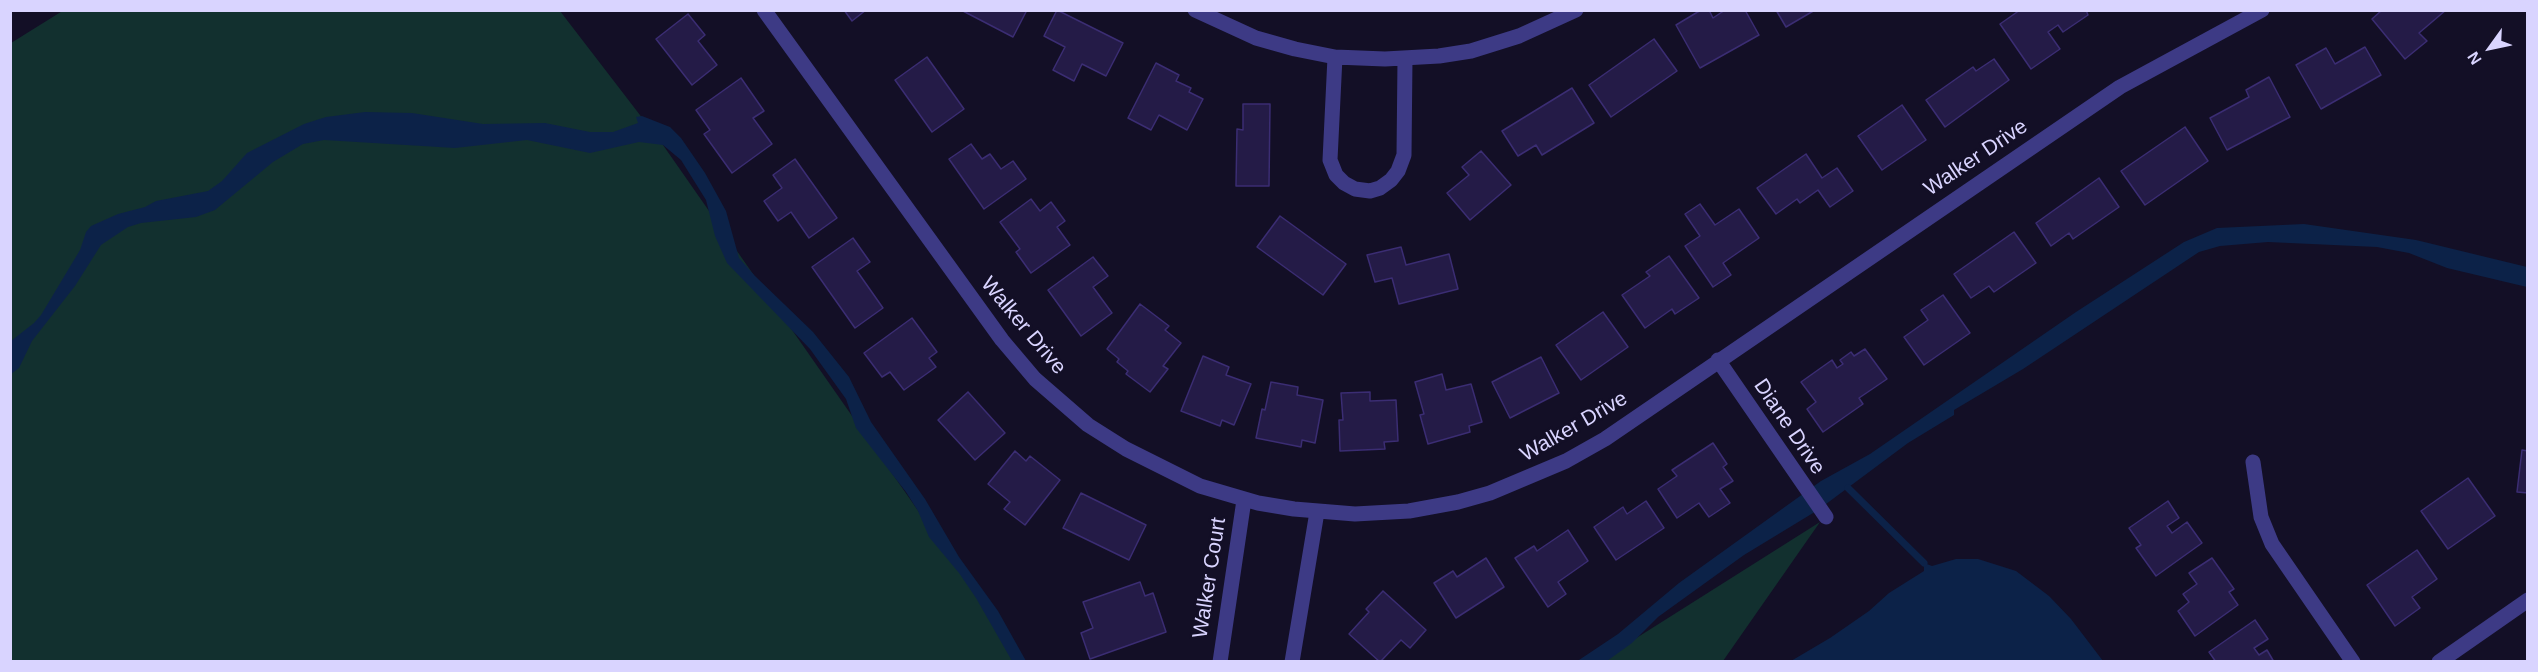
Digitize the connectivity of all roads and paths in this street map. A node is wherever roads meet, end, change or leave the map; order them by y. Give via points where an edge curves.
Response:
1 (764, 10) edge
2 (1195, 10) edge
3 (1576, 10) edge
4 (2262, 10) edge
5 (1335, 57) junction
6 (1405, 58) junction
7 (1718, 360) junction
8 (2253, 462) dead end
9 (1244, 500) junction
10 (1317, 512) junction
11 (1826, 517) dead end
12 (2528, 600) edge
13 (1220, 662) edge
14 (1292, 662) edge
15 (2353, 662) edge
16 (2439, 662) edge

1 - 9 street, Walker Drive via 968,295 1035,379 1088,425 1126,449 1200,486
2 - 5 street via 1256,39
3 - 6 street via 1519,36 1471,51
4 - 7 street, Walker Drive via 2103,98
5 - 6 street
5 - 6 street via 1330,160 1344,183 1370,191 1390,180 1404,155
7 - 10 street, Walker Drive via 1587,449 1490,493 1408,512
7 - 11 street, Diane Drive
8 - 15 street via 2261,516 2272,544
9 - 10 street, Walker Drive
9 - 13 street, Walker Court
10 - 14 street
12 - 16 street

